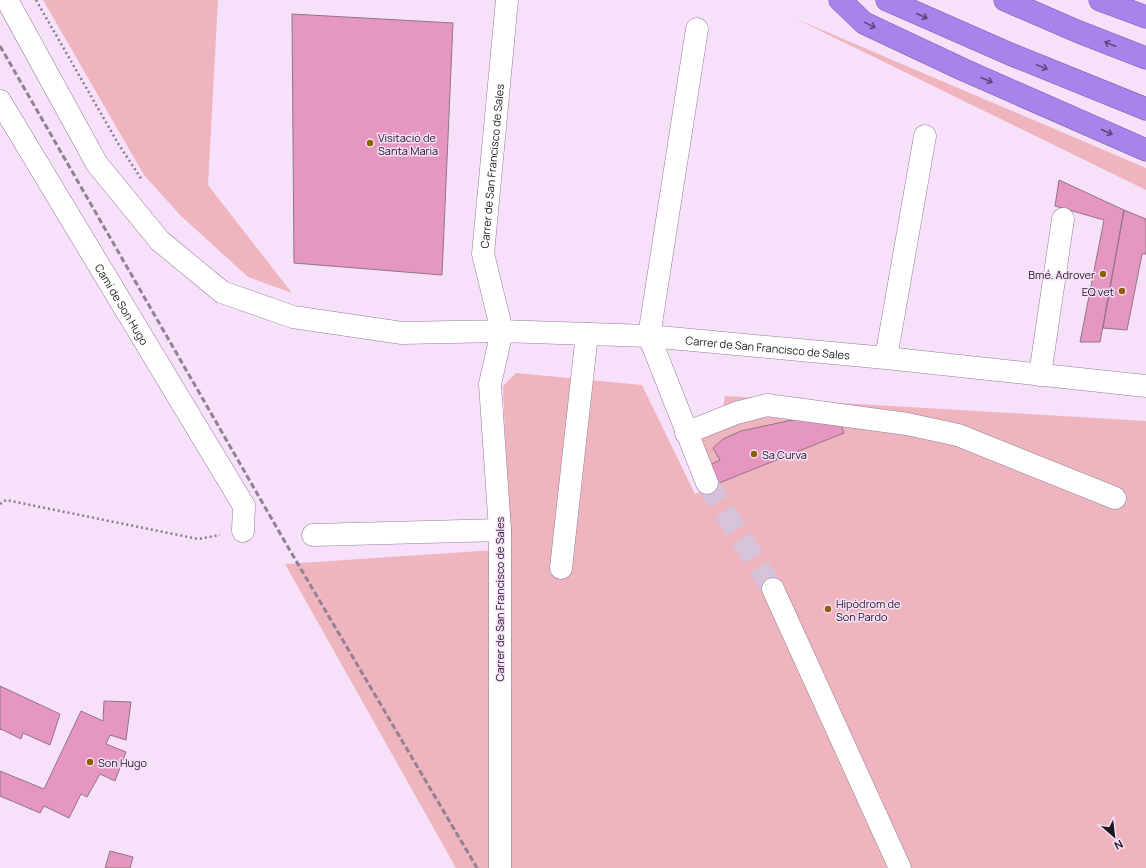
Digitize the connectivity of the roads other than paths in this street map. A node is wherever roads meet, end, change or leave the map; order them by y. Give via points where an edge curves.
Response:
1 (8, 0) edge
2 (507, 0) edge
3 (840, 0) edge
4 (887, 0) edge
5 (1005, 0) edge
6 (1100, 0) edge
7 (1146, 17) edge
8 (697, 29) dead end
9 (1146, 58) edge
10 (0, 101) edge
11 (1146, 109) edge
12 (925, 136) dead end
13 (1146, 150) edge
14 (1063, 219) dead end
15 (502, 331) junction
16 (587, 334) junction
17 (649, 336) junction
18 (886, 358) junction
19 (1040, 374) junction
20 (1146, 386) edge
21 (686, 433) junction
22 (707, 483) tunnel mouth
23 (1115, 498) dead end
24 (500, 530) junction
25 (242, 531) road end
26 (313, 535) dead end
27 (561, 568) dead end
28 (774, 589) tunnel mouth
29 (500, 868) edge
30 (900, 868) edge

1 - 15 street via 97,164 160,242 222,292 293,317 402,333
2 - 15 street, Carrer de San Francisco de Sales via 483,254
3 -> 13 highway via 864,23
4 -> 11 highway via 1010,54
9 -> 5 highway
6 - 7 highway
8 - 17 street
10 - 25 street, Camí de Son Hugo via 244,506
12 - 18 street
14 - 19 street
15 - 16 street, Carrer de San Francisco de Sales
15 - 24 street, Carrer de San Francisco de Sales via 490,384
16 - 17 street, Carrer de San Francisco de Sales
16 - 27 street
17 - 18 street, Carrer de San Francisco de Sales
17 - 21 street
18 - 19 street, Carrer de San Francisco de Sales
19 - 20 street, Carrer de San Francisco de Sales
21 - 22 street
21 - 23 street via 736,413 767,405 907,424 958,435
24 - 26 street
24 - 29 street, Carrer de San Francisco de Sales
28 - 30 street

